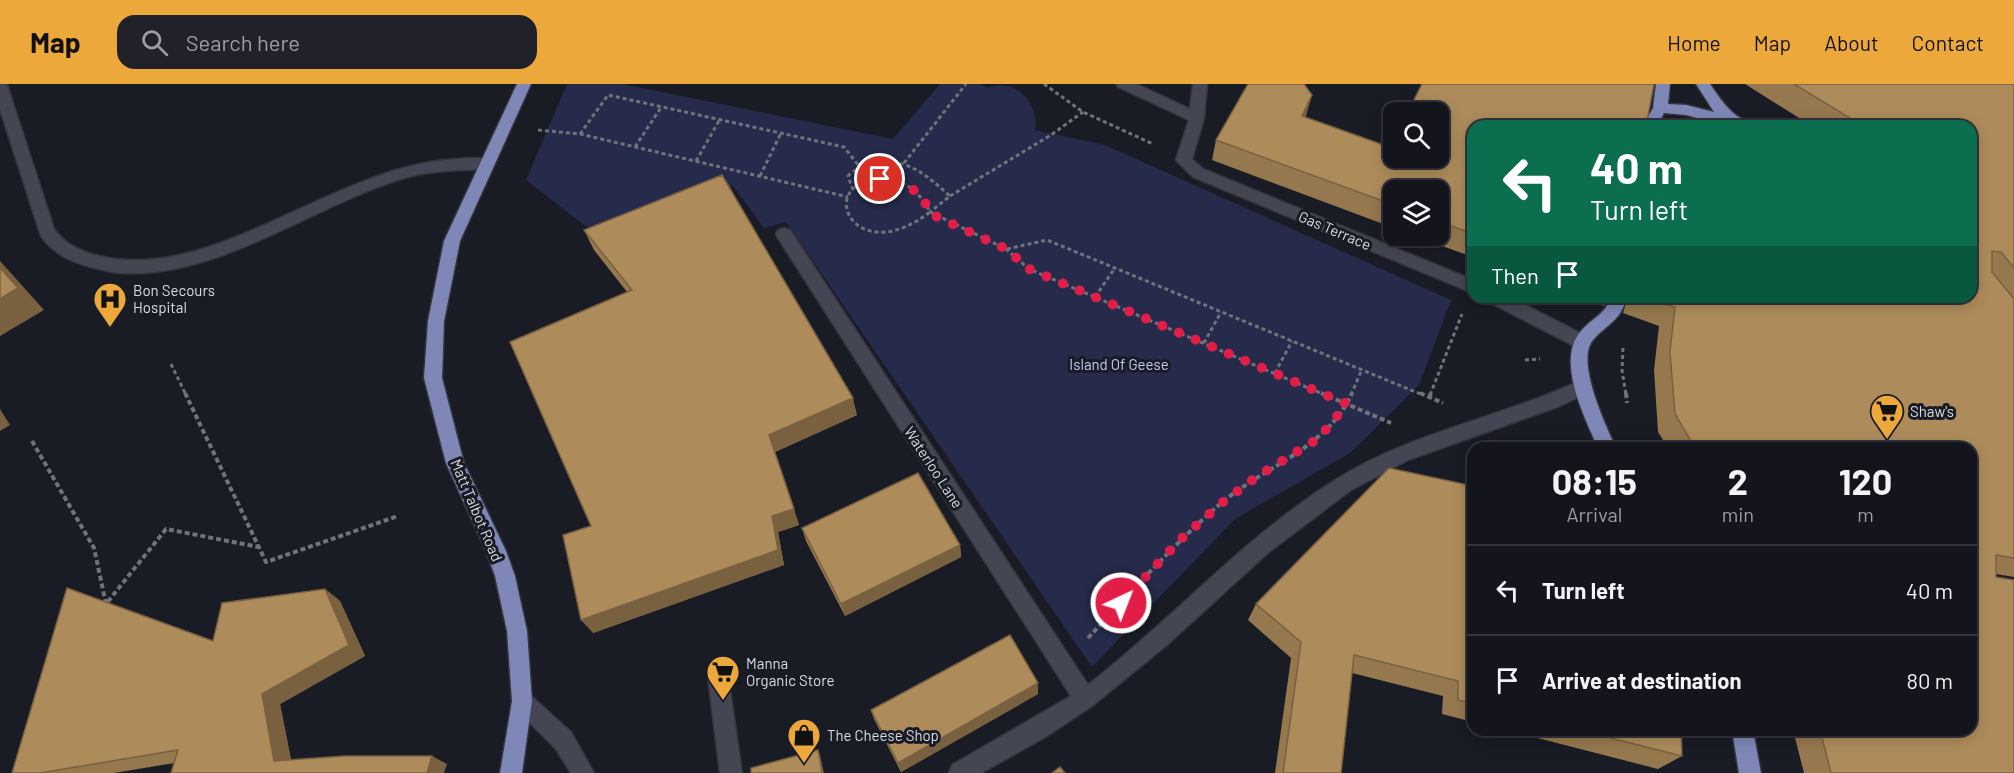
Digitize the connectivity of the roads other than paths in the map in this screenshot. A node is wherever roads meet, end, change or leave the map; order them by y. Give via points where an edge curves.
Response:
1 (524, 84) edge
2 (1123, 84) edge
3 (1200, 84) edge
4 (1663, 84) edge
5 (1703, 84) edge
6 (0, 85) edge
7 (1660, 108) junction
8 (1197, 118) junction
9 (1652, 120) edge
10 (1723, 120) edge
11 (1735, 120) edge
12 (487, 164) junction
13 (783, 234) dead end
14 (1467, 285) edge
15 (1506, 303) edge
16 (1623, 308) edge
17 (1582, 342) junction
18 (1583, 387) junction
19 (1605, 442) edge
20 (718, 677) dead end
21 (1084, 699) junction
22 (522, 701) junction
23 (1743, 736) edge
24 (511, 773) edge
25 (583, 773) edge
26 (731, 773) edge
27 (960, 773) edge
28 (1750, 773) edge

1 - 12 main road, Matt Talbot Road
2 - 8 street
3 - 8 street
4 - 7 main road
5 - 11 main road via 1718,108
6 - 12 street via 48,233 70,253 102,266 130,268 175,262 401,173
7 - 9 main road
7 - 10 main road
8 - 14 street, Gas Terrace via 1184,160 1198,173
12 - 22 main road, Matt Talbot Road via 452,241 436,321 432,378 455,463 505,576 518,631
13 - 21 street, Waterloo Lane
15 - 17 street
16 - 17 main road
17 - 18 main road
18 - 19 main road
18 - 21 street via 1520,415 1451,435 1343,485 1266,540 1137,657
20 - 26 street
21 - 27 street
22 - 24 main road, Matt Talbot Road
22 - 25 street via 563,740
23 - 28 main road

